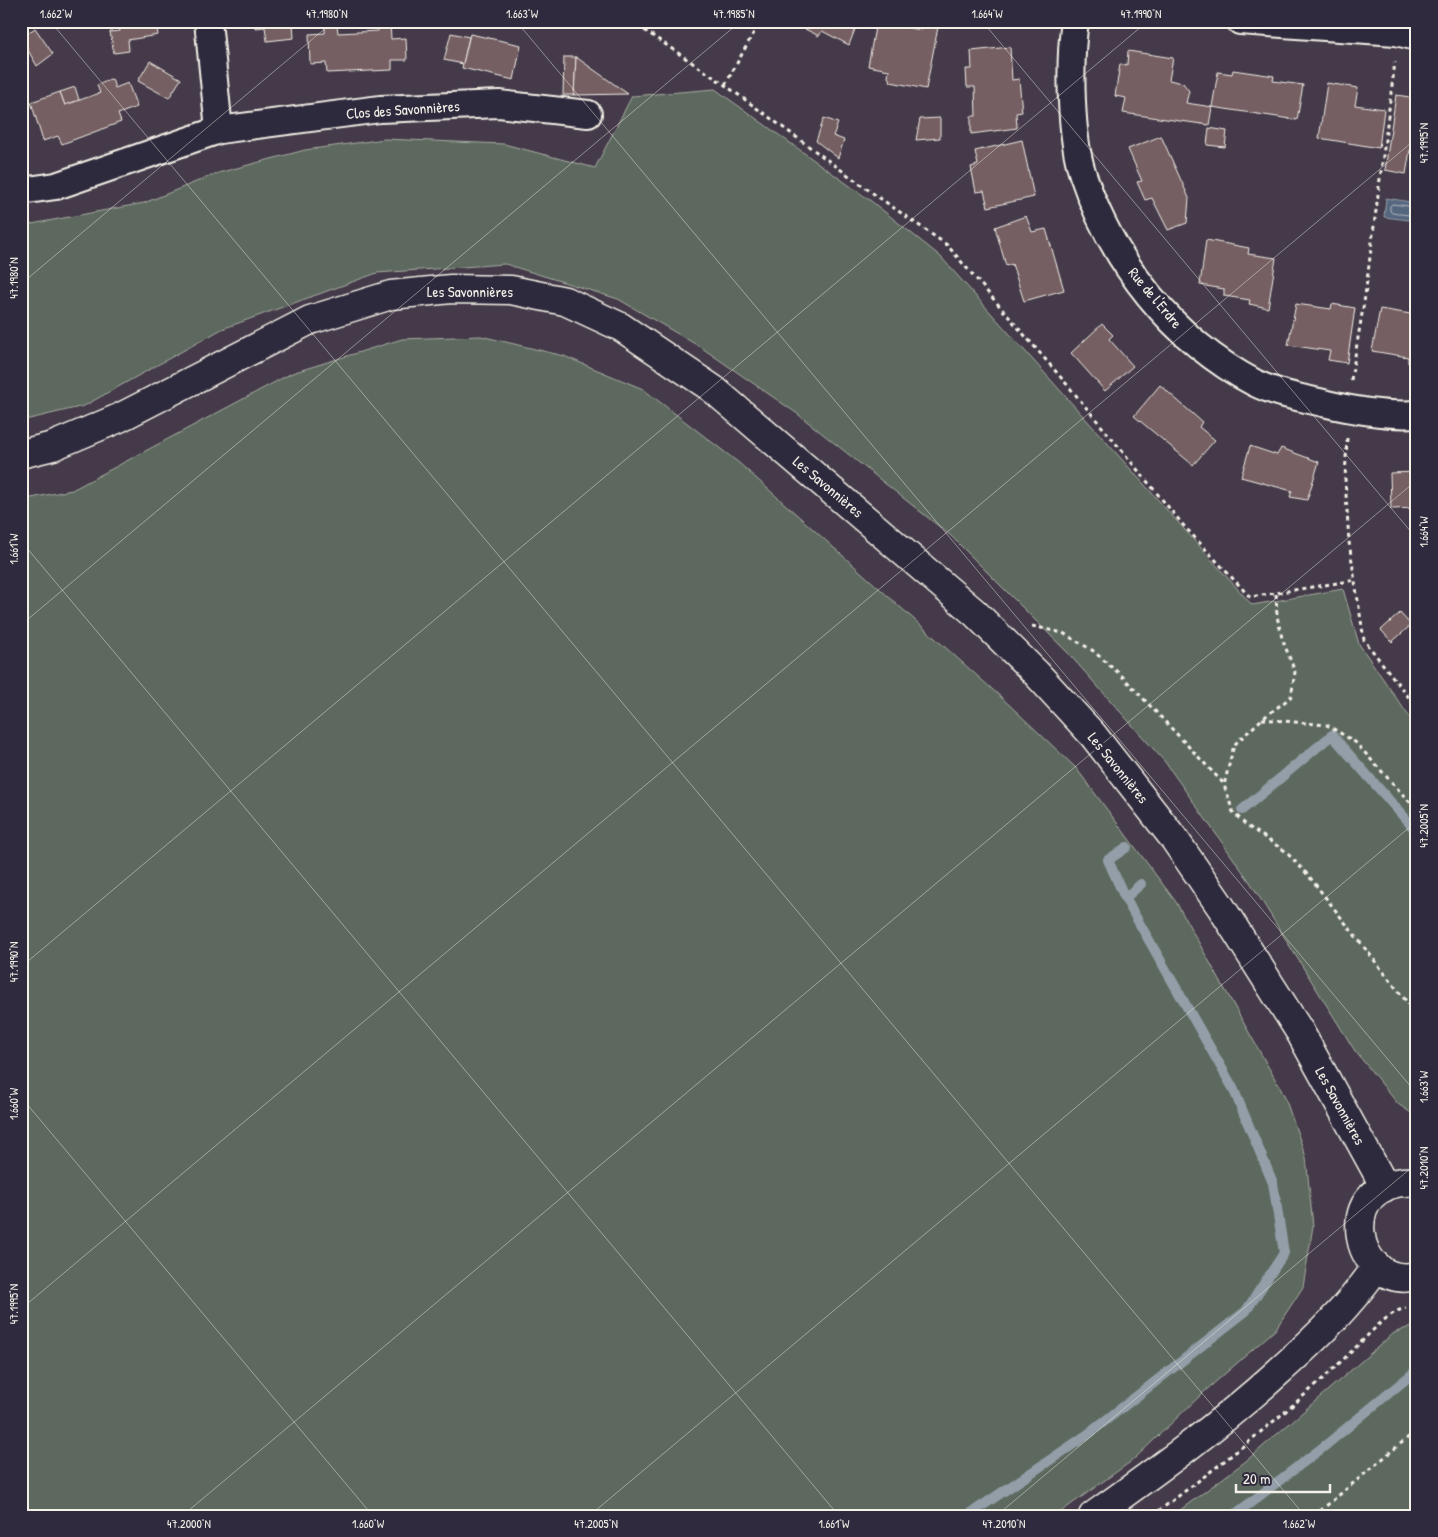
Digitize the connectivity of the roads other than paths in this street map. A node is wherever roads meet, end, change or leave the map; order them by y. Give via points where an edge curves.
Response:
1 (208, 21) edge
2 (1075, 21) edge
3 (1240, 21) edge
4 (1402, 36) edge
5 (588, 114) dead end
6 (219, 130) junction
7 (21, 191) edge
8 (1417, 414) edge
9 (21, 454) edge
10 (1417, 1182) edge
11 (1383, 1188) junction
12 (1376, 1266) junction
13 (1417, 1276) edge
14 (1093, 1516) edge

1 - 6 street
2 - 8 street, Rue de l'Erdre via 1072,38 1074,128 1082,174 1102,223 1130,271 1161,309 1198,346 1256,383 1280,393 1346,409
3 - 4 street
5 - 6 street, Clos des Savonnières via 500,104 400,108
6 - 7 street, Clos des Savonnières via 56,186
9 - 11 street, Les Savonnières via 53,446 119,418 310,320 391,294 451,289 511,290 565,301 621,327 713,389 975,613 1092,735 1175,840 1222,907 1300,1032
10 - 11 street via 1404,1181
11 - 12 street via 1366,1204 1360,1218 1362,1247
12 - 13 street via 1396,1276
12 - 14 street via 1362,1287 1313,1342 1252,1396

